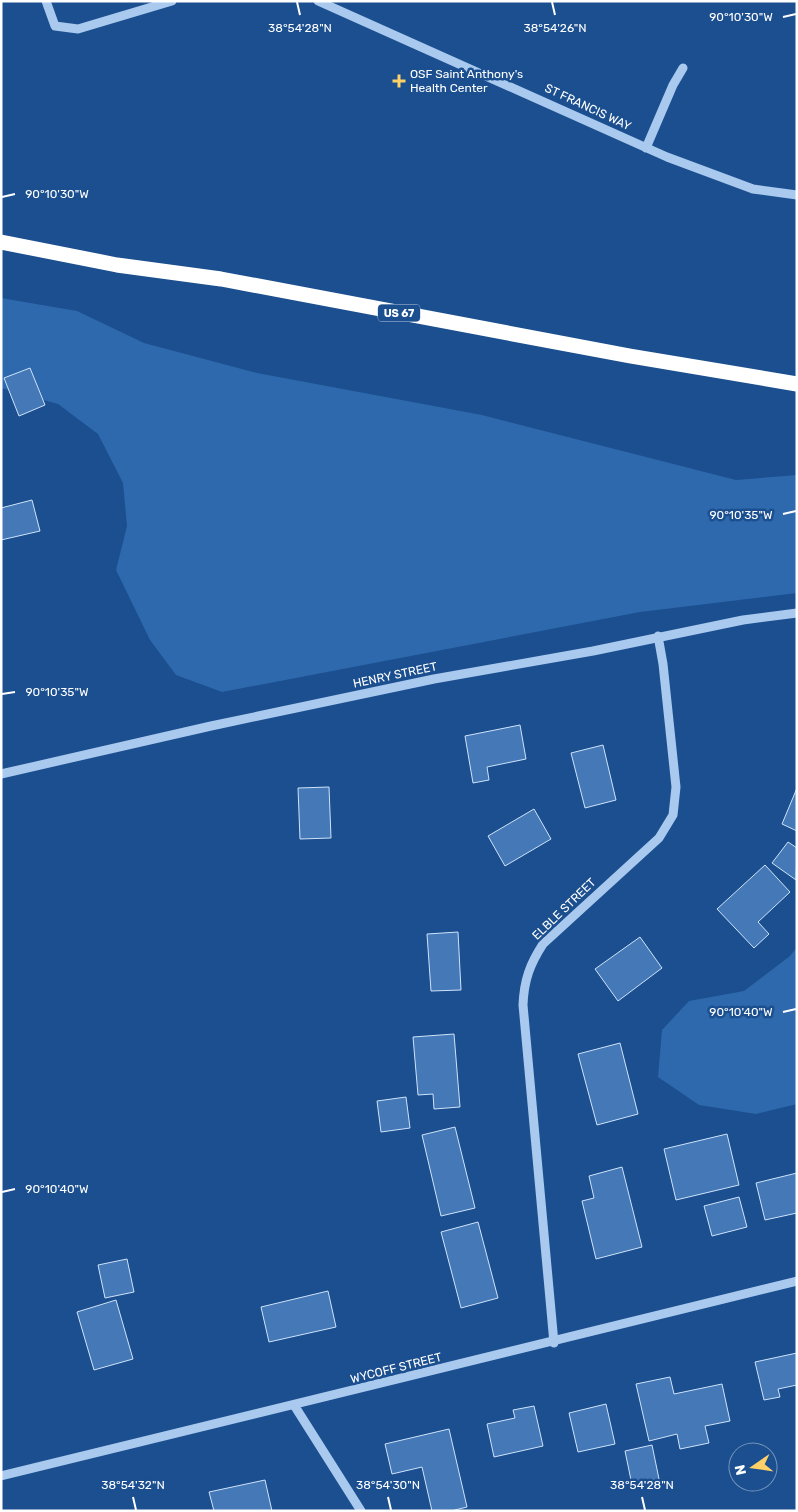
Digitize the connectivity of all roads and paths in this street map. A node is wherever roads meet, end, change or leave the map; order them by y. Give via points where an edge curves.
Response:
1 (46, 1) edge
2 (172, 1) edge
3 (318, 1) edge
4 (683, 68) dead end
5 (646, 148) junction
6 (797, 195) edge
7 (1, 242) edge
8 (797, 384) edge
9 (797, 613) edge
10 (658, 636) junction
11 (1, 774) edge
12 (797, 1282) edge
13 (554, 1343) junction
14 (294, 1405) junction
15 (1, 1476) edge
16 (361, 1511) edge

1 - 2 street via 55,26 78,29
3 - 5 street, ST FRANCIS WAY
4 - 5 street
5 - 6 street, ST FRANCIS WAY via 754,189
7 - 8 highway, US 67
9 - 10 street, HENRY STREET
10 - 11 street, HENRY STREET via 434,679
10 - 13 street, ELBLE STREET via 676,786 673,815 659,838 543,944 524,983 523,1005
12 - 13 street, WYCOFF STREET
13 - 14 street, WYCOFF STREET
14 - 15 street, WYCOFF STREET
14 - 16 street

